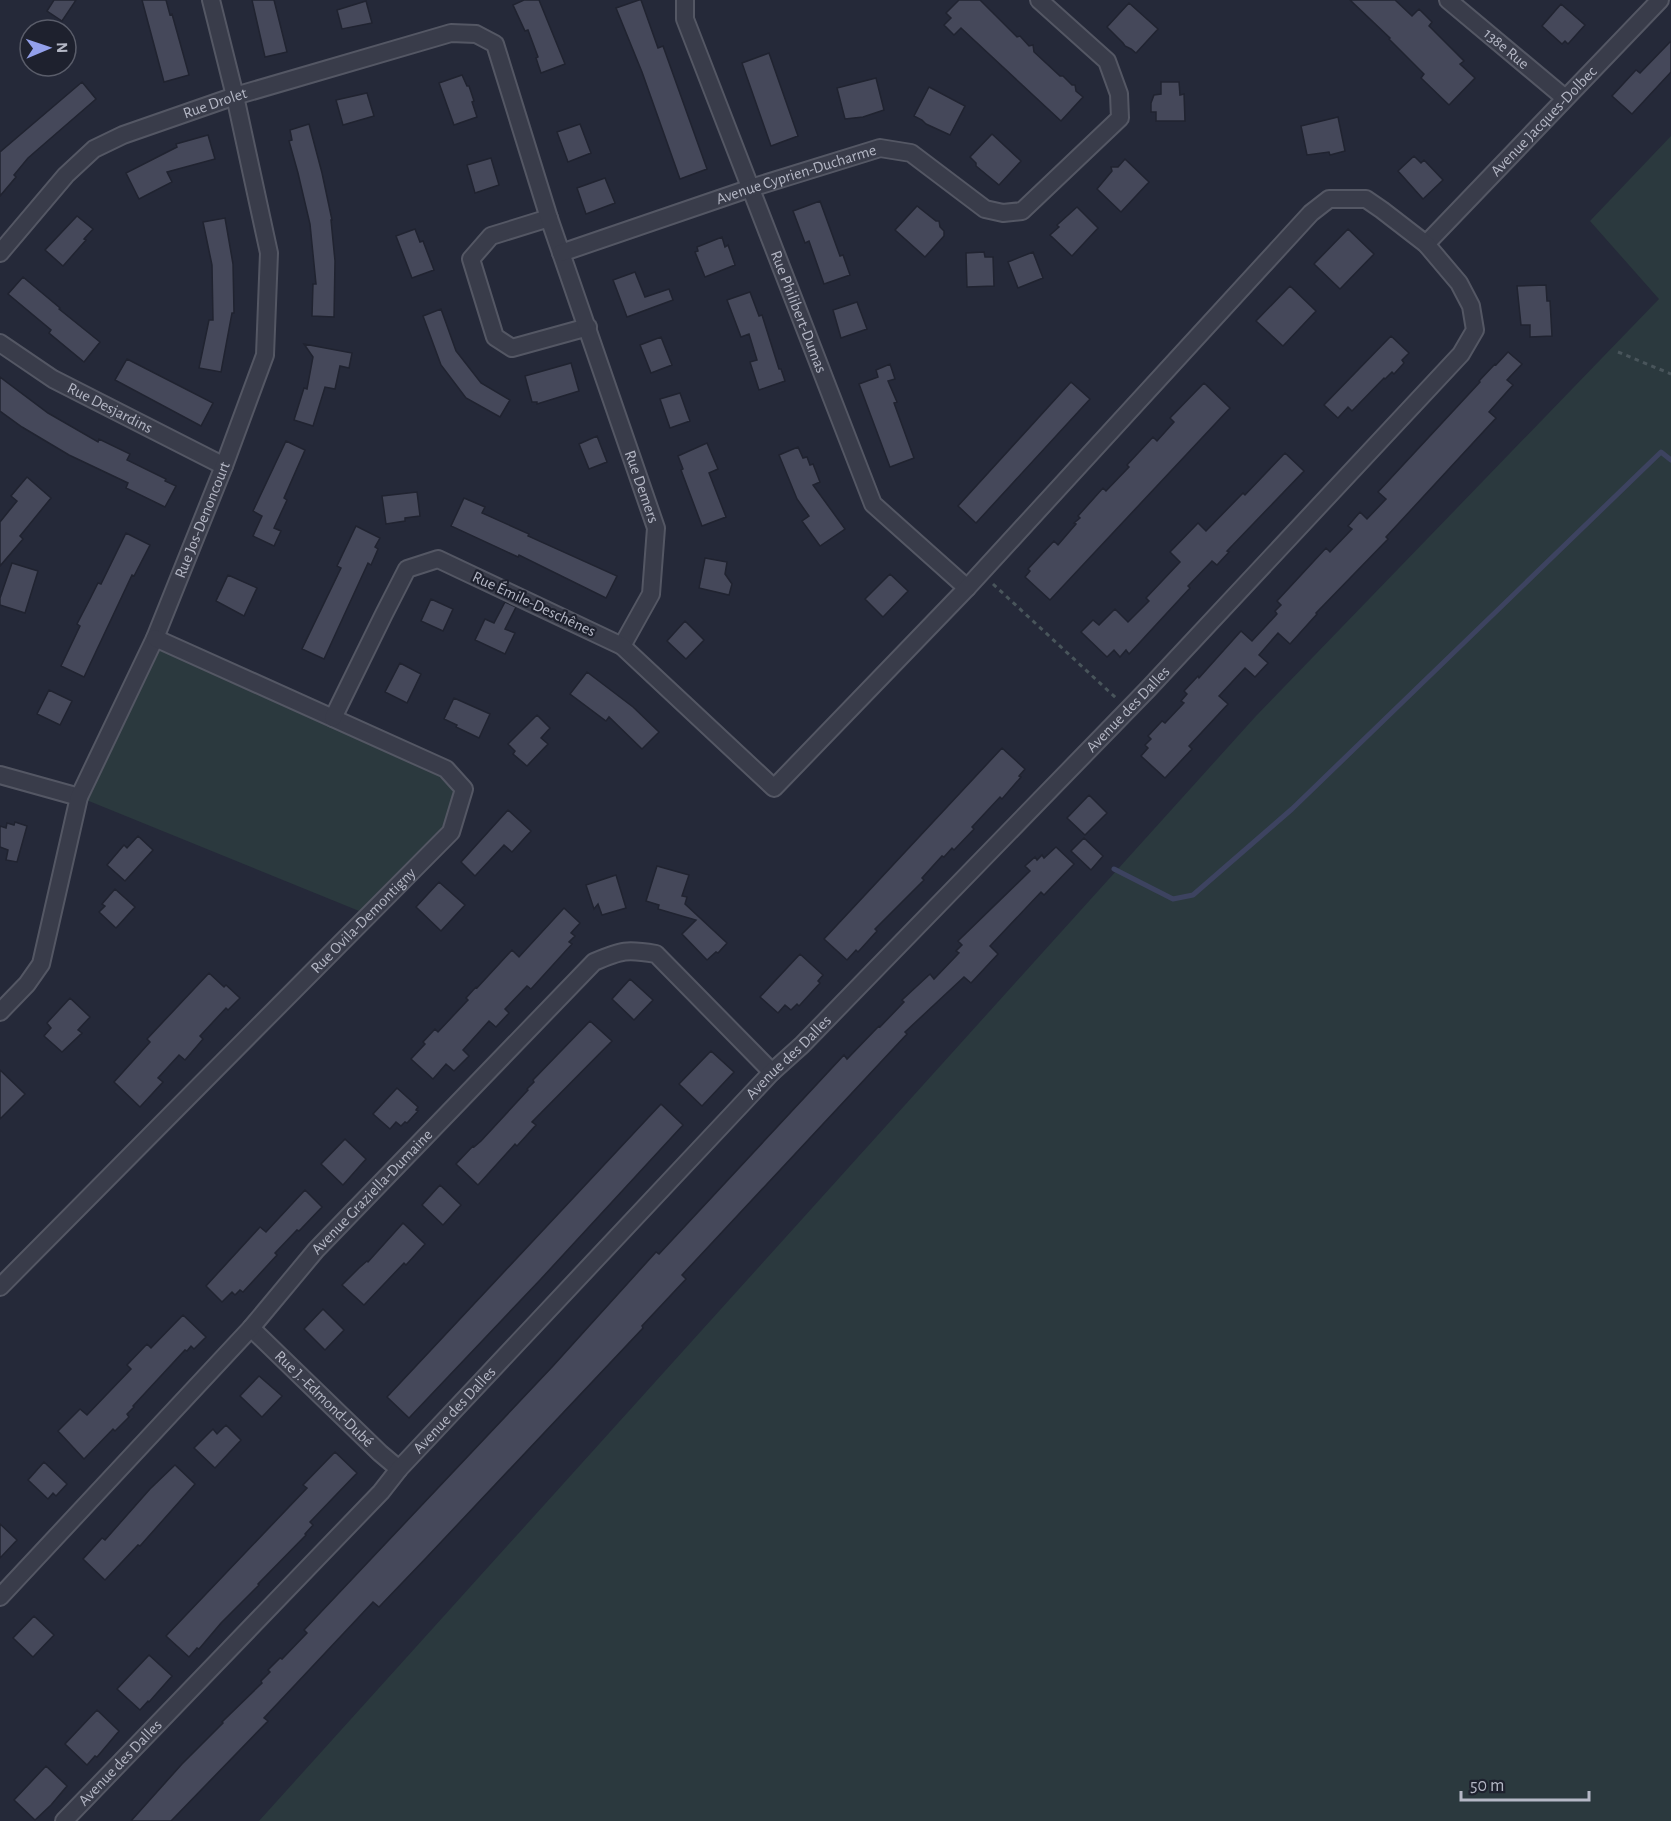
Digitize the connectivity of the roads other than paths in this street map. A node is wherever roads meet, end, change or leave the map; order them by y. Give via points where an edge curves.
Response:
1 (211, 0) edge
2 (685, 0) edge
3 (1039, 0) edge
4 (1448, 0) edge
5 (1660, 0) edge
6 (476, 34) joint
7 (235, 96) junction
8 (1566, 98) junction
9 (751, 188) junction
10 (549, 218) junction
11 (1426, 244) junction
12 (0, 253) edge
13 (561, 253) junction
14 (588, 327) junction
15 (0, 344) edge
16 (224, 466) junction
17 (967, 588) junction
18 (154, 638) junction
19 (622, 646) junction
20 (333, 718) junction
21 (0, 775) edge
22 (774, 788) joint
23 (79, 797) junction
24 (0, 1012) edge
25 (772, 1072) junction
26 (0, 1287) edge
27 (251, 1328) junction
28 (399, 1470) junction
29 (0, 1597) edge
30 (64, 1821) edge

1 - 7 street, Rue Jos-Denoncourt
2 - 9 street, Rue Philibert-Dumas via 685,19
3 - 9 street, Avenue Cyprien-Ducharme via 1107,61 1119,94 1120,118 1022,211 1003,213 985,209 911,153 880,148
4 - 8 street, 138e Rue
5 - 8 street, Avenue Jacques-Dolbec
6 - 7 street, Rue Drolet via 451,33
6 - 10 street, Rue Demers via 495,44
7 - 12 street, Rue Drolet via 94,149 66,174
7 - 16 street, Rue Jos-Denoncourt via 269,253 265,355
8 - 11 street, Avenue Jacques-Dolbec
9 - 13 street, Avenue Cyprien-Ducharme
9 - 17 street, Rue Philibert-Dumas via 873,504
10 - 13 street, Rue Demers
10 - 14 street via 491,236 471,259 495,337 512,348
11 - 17 street, Avenue des Dalles via 1366,199 1329,199 1311,213
11 - 25 street, Avenue des Dalles via 1459,283 1471,306 1475,330 1461,354 1128,709
13 - 14 street, Rue Demers
14 - 19 street, Rue Demers via 656,528 651,594
15 - 16 street, Rue Desjardins via 53,379
16 - 18 street, Rue Jos-Denoncourt
17 - 22 street, Avenue des Dalles
18 - 20 street, Rue Ovila-Demontigny
18 - 23 street, Rue Jos-Denoncourt
19 - 20 street, Rue Émile-Deschênes via 438,559 407,569
19 - 22 street, Rue Émile-Deschênes
20 - 26 street, Rue Ovila-Demontigny via 446,769 464,789 451,832
21 - 23 street
23 - 24 street, Rue Jos-Denoncourt via 41,964
25 - 27 street, Avenue Graziella-Dumaine via 656,954 615,952 594,962 316,1250
25 - 28 street, Avenue des Dalles
27 - 28 street, Rue J.-Edmond-Dubé
27 - 29 street, Avenue Graziella-Dumaine
28 - 30 street, Avenue des Dalles

